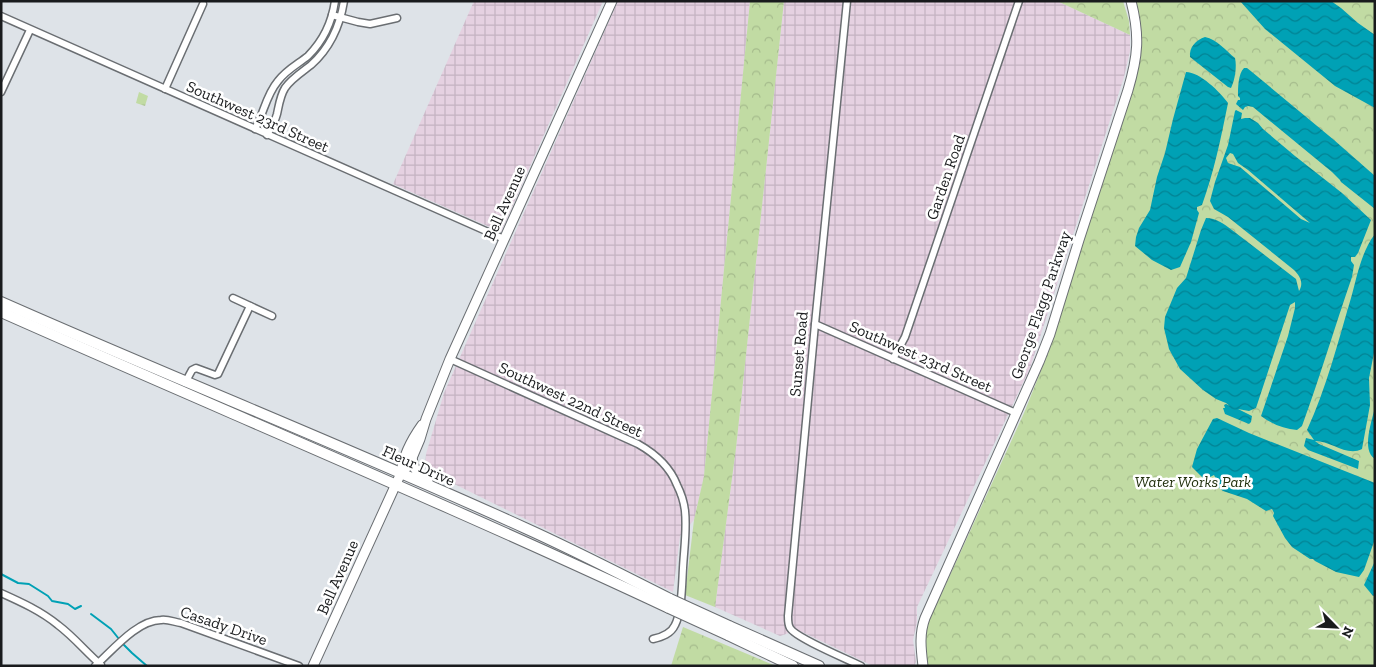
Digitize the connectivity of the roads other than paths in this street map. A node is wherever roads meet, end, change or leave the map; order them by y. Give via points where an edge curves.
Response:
1 (335, 1) edge
2 (344, 1) edge
3 (612, 1) edge
4 (846, 1) edge
5 (1019, 1) edge
6 (1131, 1) edge
7 (203, 4) dead end
8 (332, 15) junction
9 (1, 16) edge
10 (341, 17) junction
11 (397, 18) dead end
12 (30, 30) junction
13 (293, 67) junction
14 (299, 74) junction
15 (165, 90) junction
16 (1, 92) edge
17 (255, 129) junction
18 (267, 135) junction
19 (504, 239) junction
20 (233, 298) dead end
21 (1, 302) edge
22 (250, 306) junction
23 (1, 312) edge
24 (272, 316) dead end
25 (815, 324) junction
26 (450, 359) junction
27 (893, 359) junction
28 (184, 387) junction
29 (1016, 413) junction
30 (426, 418) junction
31 (412, 457) junction
32 (401, 473) junction
33 (395, 484) junction
34 (449, 494) junction
35 (1, 593) edge
36 (670, 604) junction
37 (728, 630) junction
38 (653, 639) dead end
39 (98, 665) edge
40 (298, 666) edge
41 (313, 666) edge
42 (793, 666) edge
43 (819, 666) edge
44 (861, 666) edge
45 (923, 666) edge

1 - 8 street
2 - 10 street
3 - 19 street, Bell Avenue
4 - 25 street, Sunset Road
5 - 27 street, Garden Road via 905,337
6 - 29 street, George Flagg Parkway via 1138,36 1133,73 1050,334
7 - 15 street
8 - 10 street
8 - 13 street via 314,48
9 - 12 street, Southwest 23rd Street
10 - 11 street via 370,24
10 - 14 street via 332,40
12 - 15 street, Southwest 23rd Street
12 - 16 street
13 - 14 street
13 - 17 street via 271,90
14 - 18 street via 284,89 274,124
15 - 17 street, Southwest 23rd Street
17 - 18 street, Southwest 23rd Street
18 - 19 street, Southwest 23rd Street
19 - 26 street, Bell Avenue
20 - 22 street
21 - 28 main road, Fleur Drive
22 - 24 street
22 - 28 street via 218,374 196,368
23 - 28 main road, Fleur Drive
25 - 27 street, Southwest 23rd Street
25 - 44 street, Sunset Road via 788,624 799,637
26 - 30 street, Bell Avenue
26 - 38 street, Southwest 22nd Street via 646,448 672,475 683,501 686,526 679,616 675,627
27 - 29 street, Southwest 23rd Street
28 - 32 main road, Fleur Drive
28 - 33 main road, Fleur Drive
29 - 45 street, George Flagg Parkway via 925,618 920,640
30 - 31 street, Bell Avenue
30 - 32 street, Bell Avenue via 402,462
31 - 32 street, Bell Avenue
31 - 34 street via 419,476
32 - 33 street, Bell Avenue
32 - 34 main road, Fleur Drive
33 - 36 main road, Fleur Drive
33 - 41 street, Bell Avenue
34 - 36 main road, Fleur Drive via 524,528
35 - 39 street via 58,624
36 - 37 main road, Fleur Drive, bridge
37 - 42 main road, Fleur Drive
37 - 43 main road, Fleur Drive
39 - 40 street, Casady Drive via 142,626 166,620

